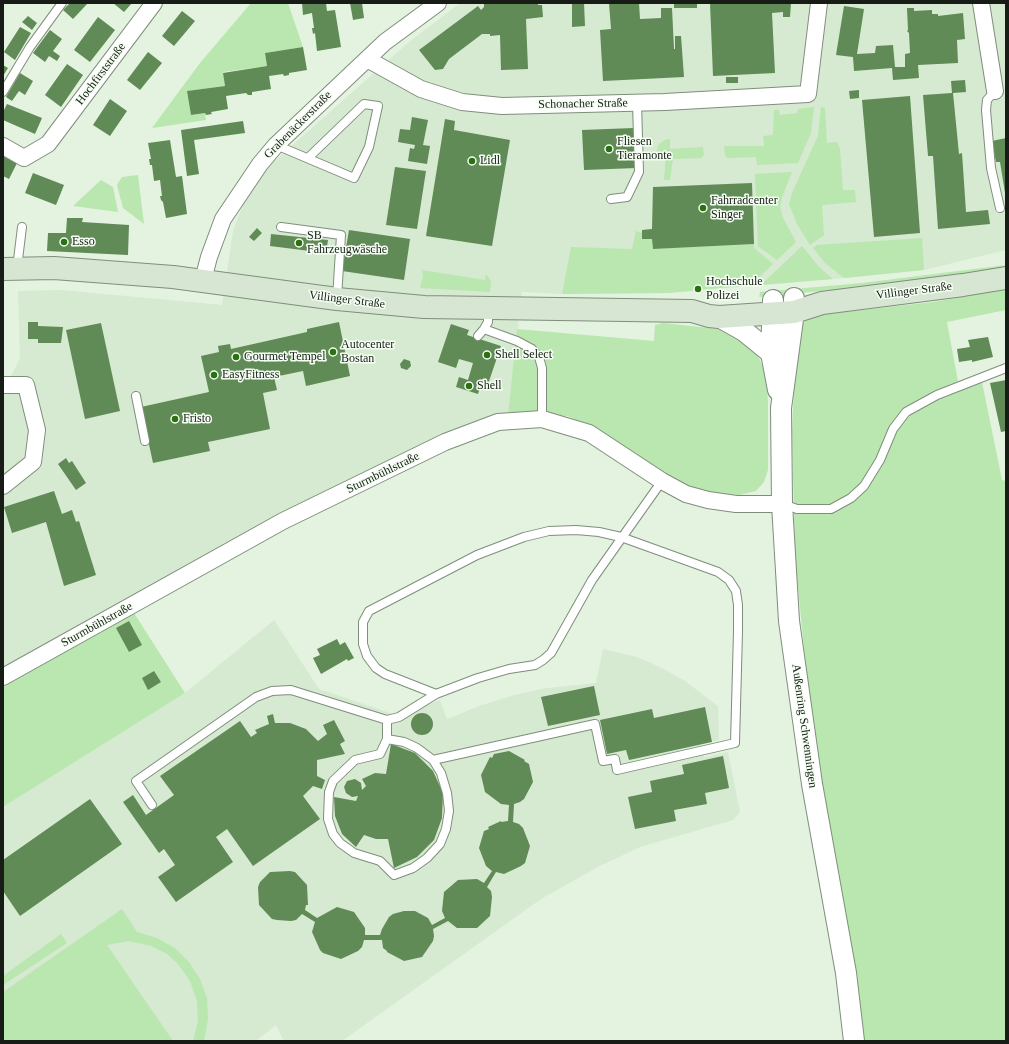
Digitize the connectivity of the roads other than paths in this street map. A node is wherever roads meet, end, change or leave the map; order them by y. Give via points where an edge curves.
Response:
1 (62, 3) edge
2 (154, 3) edge
3 (438, 3) edge
4 (819, 3) edge
5 (982, 3) edge
6 (367, 59) junction
7 (995, 91) joint
8 (3, 92) edge
9 (637, 103) junction
10 (276, 145) junction
11 (3, 146) edge
12 (308, 158) junction
13 (611, 199) dead end
14 (1000, 208) dead end
15 (22, 227) dead end
16 (281, 227) dead end
17 (10, 269) edge
18 (1006, 278) edge
19 (203, 280) junction
20 (337, 299) junction
21 (783, 306) junction
22 (692, 311) junction
23 (720, 317) junction
24 (486, 319) junction
25 (478, 336) dead end
26 (771, 353) junction
27 (1006, 368) edge
28 (5, 384) edge
29 (136, 396) dead end
30 (782, 408) junction
31 (542, 419) junction
32 (145, 441) dead end
33 (662, 481) junction
34 (3, 486) edge
35 (782, 504) junction
36 (621, 537) junction
37 (3, 677) edge
38 (436, 694) junction
39 (387, 720) junction
40 (386, 739) junction
41 (433, 760) junction
42 (152, 805) dead end
43 (854, 1041) edge

1 - 8 lane via 30,47
2 - 11 street, Hochfirststraße via 48,144 24,158
3 - 6 street, Grabenäckerstraße via 385,42
4 - 9 street, Schonacher Straße via 808,94
5 - 7 street
6 - 9 street, Schonacher Straße via 421,89 462,102 502,106
6 - 10 street, Grabenäckerstraße
7 - 14 lane via 987,100 986,110 991,168
9 - 13 lane via 639,172 627,197
10 - 12 lane
10 - 19 street, Grabenäckerstraße via 222,220
12 - 12 lane via 354,178 369,147 378,106 364,104
15 - 17 lane
16 - 20 lane via 341,235
17 - 19 main road, Villinger Straße via 83,267 144,271
18 - 21 main road, Villinger Straße
19 - 20 main road, Villinger Straße
20 - 24 main road, Villinger Straße via 424,307
21 - 22 main road, Villinger Straße via 708,305
21 - 23 main road, Villinger Straße
21 - 26 street, Außenring Schwenningen
21 - 30 street, Außenring Schwenningen
22 - 23 main road, Villinger Straße
22 - 24 main road, Villinger Straße
23 - 26 street via 744,331
24 - 25 lane
24 - 31 lane via 532,348 539,358 542,368
26 - 30 street, Außenring Schwenningen
27 - 35 lane via 937,396 906,412 893,429 880,460 864,486 851,498 830,509 797,509
28 - 34 street via 26,385 37,430 33,462
29 - 32 lane
30 - 35 street, Außenring Schwenningen
31 - 33 street, Sturmbühlstraße via 589,433
31 - 37 street, Sturmbühlstraße via 498,422 445,442 283,521
33 - 35 street, Sturmbühlstraße via 686,494 708,500 736,504
33 - 36 lane
35 - 43 street, Außenring Schwenningen via 789,621 799,696 846,973
36 - 38 lane via 592,580 550,653 543,660 535,665 478,678
36 - 38 lane via 576,530 549,531 524,536 477,555 369,611 363,622 363,644 367,656 376,668
36 - 41 lane via 718,572 729,580 736,591 738,632 734,743 617,770 614,759 603,762 595,724
38 - 39 lane via 399,717
39 - 40 lane
39 - 42 lane via 291,690 272,691 256,697 136,780
40 - 41 lane via 410,745
40 - 41 lane via 380,754 355,760 333,781 329,792 328,820 340,844 354,853 380,861 394,875 413,868 428,858 440,844 446,829 449,811 447,793 441,773

